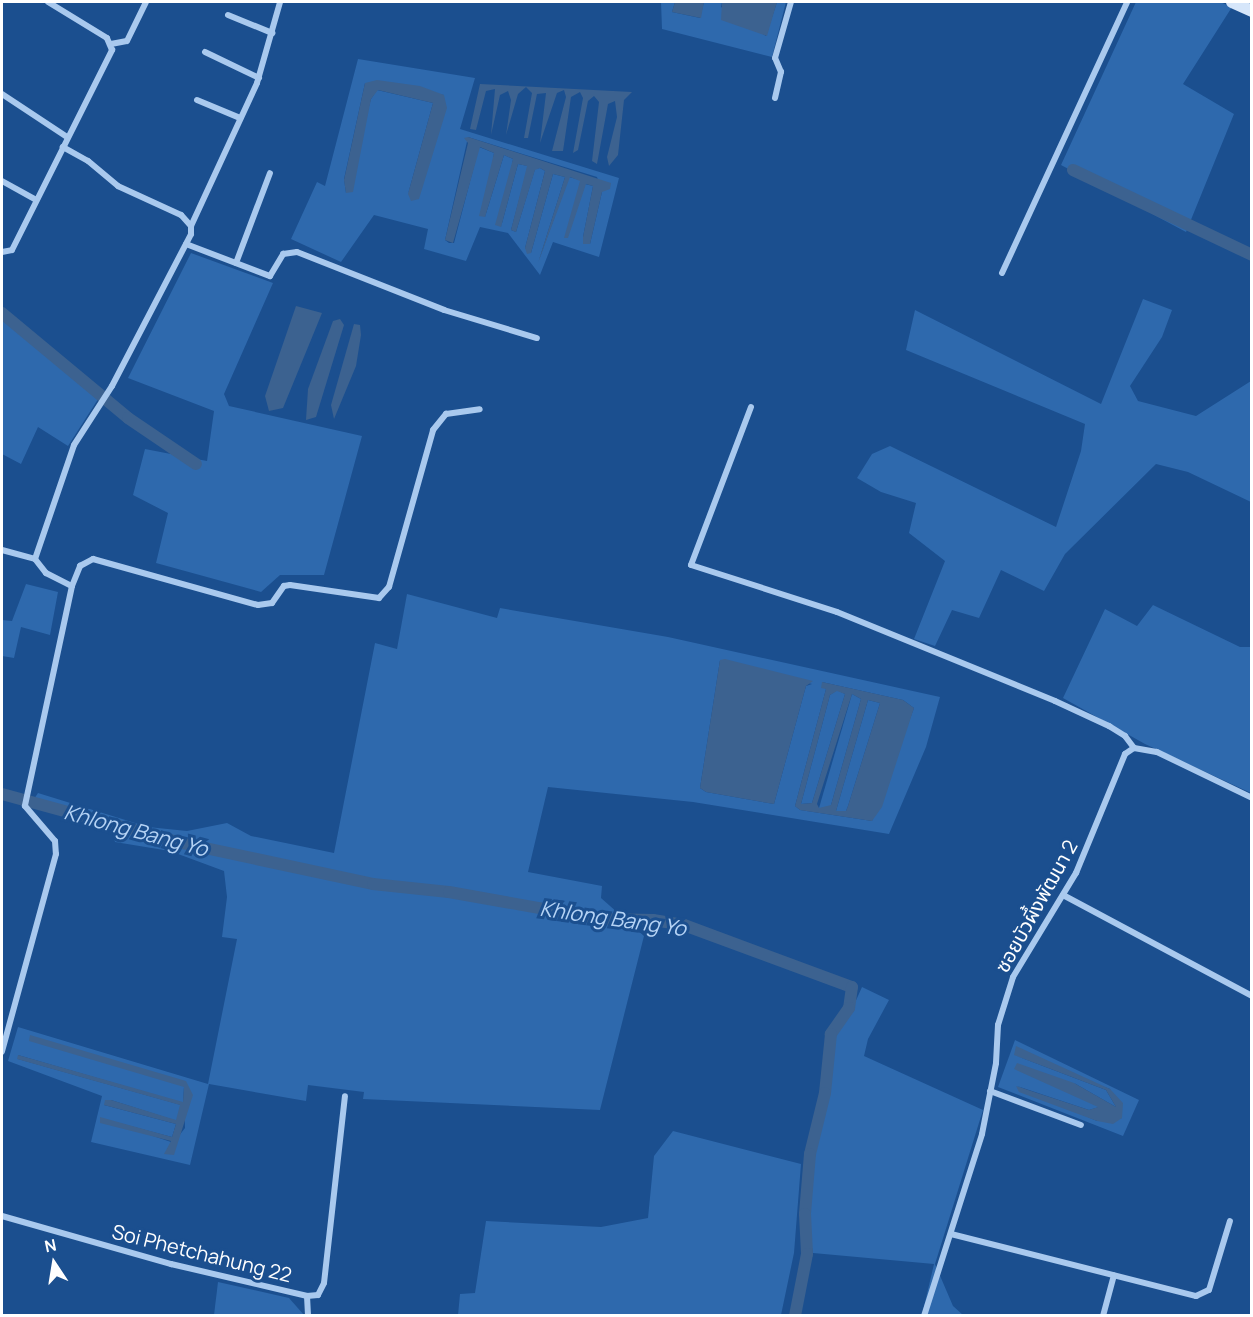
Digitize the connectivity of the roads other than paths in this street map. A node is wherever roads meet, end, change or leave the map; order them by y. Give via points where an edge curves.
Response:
1 (48, 2) edge
2 (146, 2) edge
3 (280, 2) edge
4 (791, 2) edge
5 (1127, 2) edge
6 (1234, 2) edge
7 (1251, 11) edge
8 (228, 15) dead end
9 (272, 33) junction
10 (111, 44) junction
11 (205, 51) dead end
12 (259, 78) junction
13 (2, 94) edge
14 (775, 98) dead end
15 (197, 100) dead end
16 (240, 118) junction
17 (67, 137) junction
18 (63, 147) junction
19 (270, 172) dead end
20 (2, 181) edge
21 (36, 200) junction
22 (191, 226) junction
23 (186, 244) junction
24 (2, 252) edge
25 (236, 263) junction
26 (1002, 273) dead end
27 (537, 338) dead end
28 (751, 407) dead end
29 (480, 409) dead end
30 (2, 549) edge
31 (34, 559) junction
32 (72, 586) junction
33 (1134, 748) junction
34 (1251, 798) edge
35 (1063, 895) junction
36 (1251, 996) edge
37 (2, 1052) edge
38 (990, 1091) junction
39 (345, 1096) dead end
40 (1081, 1125) dead end
41 (2, 1216) edge
42 (1230, 1221) dead end
43 (951, 1234) junction
44 (1113, 1275) junction
45 (307, 1296) junction
46 (308, 1316) edge
47 (924, 1316) edge
48 (1103, 1316) edge

1 - 10 street
2 - 10 street via 127,41
3 - 9 street
4 - 14 street via 775,58 782,72
5 - 26 street
6 - 7 street
8 - 9 street
9 - 12 street
10 - 17 street via 112,50
11 - 12 street
12 - 16 street
13 - 17 street
15 - 16 street
16 - 22 street
17 - 18 street
18 - 21 street
18 - 22 street via 88,161 118,186 181,215
19 - 25 street
20 - 21 street
21 - 24 street via 12,250
22 - 23 street
23 - 25 street
23 - 31 street via 112,386 74,445
25 - 27 street via 270,276 283,254 297,252 444,310
28 - 33 street via 691,565 837,612 1055,701 1109,726 1125,736
29 - 32 street via 446,414 433,430 389,587 379,598 290,585 284,586 272,603 258,605 93,559 80,566
30 - 31 street
31 - 32 street via 46,573
32 - 37 street via 25,806 55,841 56,854
33 - 34 street via 1157,752
33 - 35 street, ซอยบัวผึ้งพัฒนา 2 via 1117,766 1092,840
35 - 36 street
35 - 38 street, ซอยบัวผึ้งพัฒนา 2 via 1013,976 998,1025
38 - 40 street
38 - 43 street, ซอยบัวผึ้งพัฒนา 2 via 982,1134
39 - 45 street via 324,1282 318,1295
41 - 45 street, Soi Phetchahung 22 via 171,1264
42 - 44 street via 1205,1294 1196,1296
43 - 44 street
43 - 47 street, ซอยบัวผึ้งพัฒนา 2
44 - 48 street
45 - 46 street, Soi Phetchahung 22

